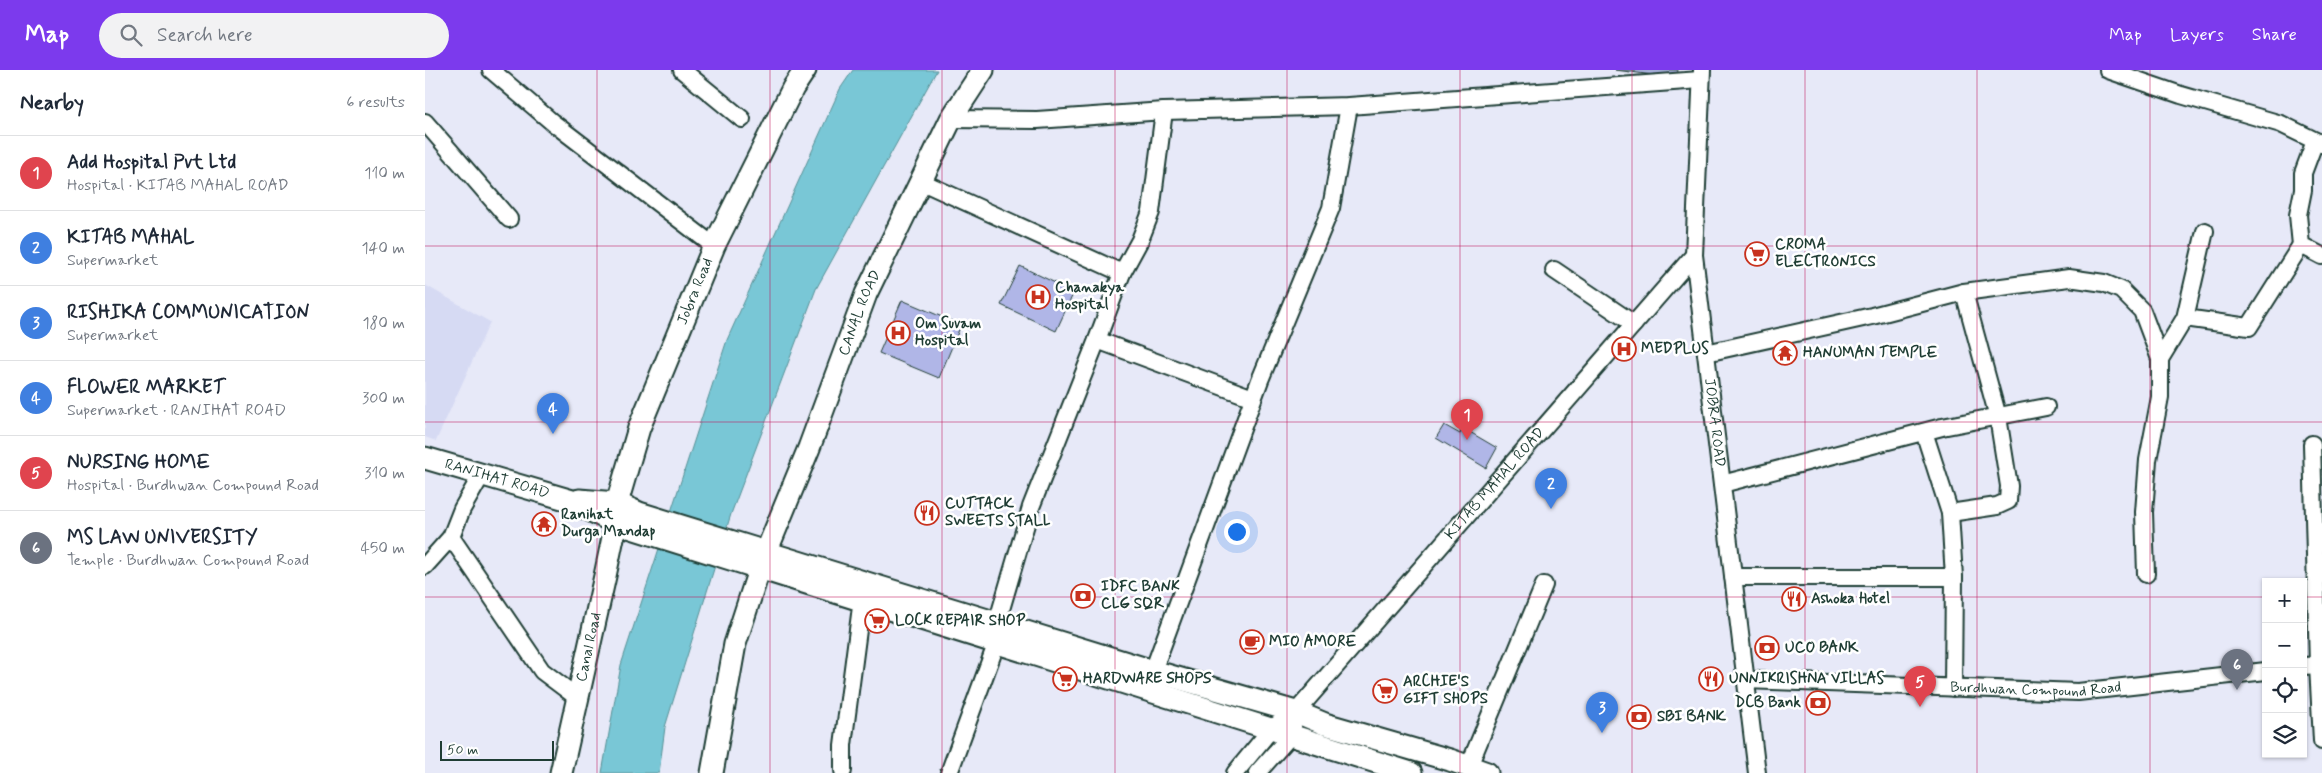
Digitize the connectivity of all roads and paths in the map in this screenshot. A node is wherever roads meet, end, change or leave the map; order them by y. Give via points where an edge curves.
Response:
1 (491, 70) edge
2 (682, 70) edge
3 (805, 70) edge
4 (983, 70) edge
5 (2108, 70) edge
6 (1701, 75) edge
7 (1349, 106) junction
8 (1164, 111) junction
9 (742, 119) dead end
10 (951, 119) junction
11 (425, 122) edge
12 (2318, 142) edge
13 (922, 182) junction
14 (509, 219) dead end
15 (2205, 231) dead end
16 (2301, 245) junction
17 (714, 246) junction
18 (1694, 255) junction
19 (2322, 256) edge
20 (1554, 270) dead end
21 (1121, 272) junction
22 (1964, 292) junction
23 (2185, 318) junction
24 (1634, 324) junction
25 (1097, 340) junction
26 (1706, 353) junction
27 (2159, 359) junction
28 (1253, 398) junction
29 (2046, 407) dead end
30 (1998, 416) junction
31 (1924, 432) junction
32 (2312, 444) dead end
33 (425, 458) edge
34 (482, 474) junction
35 (1721, 484) junction
36 (1950, 512) junction
37 (626, 517) junction
38 (451, 537) junction
39 (758, 557) junction
40 (425, 566) edge
41 (2145, 574) dead end
42 (1733, 577) junction
43 (1954, 577) junction
44 (1544, 585) dead end
45 (862, 600) junction
46 (997, 633) junction
47 (2311, 666) edge
48 (1153, 671) junction
49 (2262, 671) edge
50 (1745, 680) junction
51 (1953, 688) junction
52 (578, 698) junction
53 (1296, 712) junction
54 (1282, 731) junction
55 (2322, 741) edge
56 (1478, 770) edge
57 (843, 771) dead end
58 (561, 773) edge
59 (712, 773) edge
60 (949, 773) edge
61 (1235, 773) edge
62 (1257, 773) edge
63 (1411, 773) edge
64 (1757, 773) edge

1 - 17 street via 552,122
2 - 9 street
3 - 17 main road, Jobra Road
4 - 10 main road, CANAL ROAD
5 - 12 street via 2281,124
6 - 7 street
6 - 18 street, JOBRA ROAD
7 - 8 street
7 - 28 street via 1331,208
8 - 10 street via 1037,120
8 - 21 street via 1151,212 1140,240
10 - 13 main road, CANAL ROAD
11 - 14 street
12 - 16 street via 2303,174 2298,215
13 - 21 street
13 - 39 main road, CANAL ROAD via 866,294 809,448
15 - 23 street
16 - 19 street
16 - 23 street via 2249,327
17 - 37 main road, Jobra Road via 639,428
18 - 24 street, KITAB MAHAL ROAD
18 - 26 street, JOBRA ROAD
20 - 24 street
21 - 25 street
22 - 26 street
22 - 27 street via 2069,278 2104,283 2121,290 2142,311
22 - 30 street
23 - 27 street
24 - 53 street, KITAB MAHAL ROAD
25 - 28 street
25 - 46 street via 1031,507
26 - 35 street, JOBRA ROAD
27 - 41 street via 2159,397 2148,460 2144,512
28 - 48 street
29 - 30 street
30 - 31 street
30 - 36 street via 2009,486 2008,501 1997,506
31 - 35 street
31 - 36 street
32 - 47 street
33 - 34 main road, RANIHAT ROAD
34 - 37 main road, RANIHAT ROAD
34 - 38 street
35 - 42 street, JOBRA ROAD
36 - 43 street
37 - 39 main road, RANIHAT ROAD
37 - 52 main road, Canal Road
38 - 40 street
38 - 52 street via 542,671
39 - 45 main road
39 - 46 main road
39 - 59 main road, CANAL ROAD via 735,644
42 - 43 street
42 - 50 street, JOBRA ROAD
43 - 51 street
44 - 56 street
45 - 46 main road
45 - 57 street via 843,745
46 - 48 main road
46 - 54 main road
46 - 60 street
47 - 55 street
48 - 53 main road
49 - 51 street, Burdhwan Compound Road via 2078,692
50 - 51 street, Burdhwan Compound Road
50 - 64 street, JOBRA ROAD
52 - 58 main road, Canal Road
53 - 54 street, KITAB MAHAL ROAD
53 - 56 main road via 1325,724
54 - 61 street
54 - 62 street
54 - 63 main road

